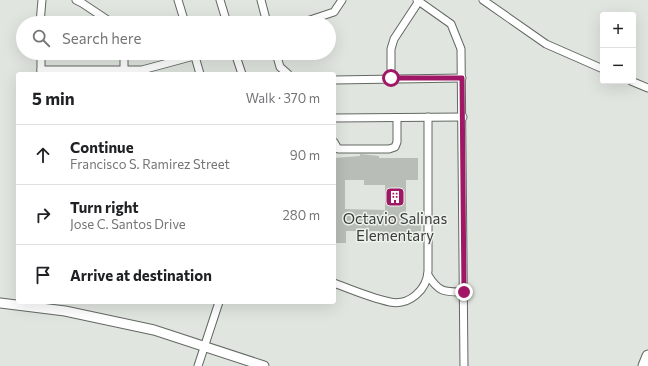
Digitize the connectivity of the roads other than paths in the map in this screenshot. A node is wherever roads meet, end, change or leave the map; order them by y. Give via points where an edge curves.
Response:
1 (42, 0) edge
2 (76, 0) edge
3 (178, 0) edge
4 (220, 0) edge
5 (261, 0) edge
6 (342, 0) edge
7 (483, 0) edge
8 (418, 1) edge
9 (41, 16) edge
10 (102, 16) edge
11 (183, 16) edge
12 (225, 16) edge
13 (266, 16) edge
14 (322, 16) edge
15 (41, 60) edge
16 (124, 60) edge
17 (177, 60) edge
18 (196, 60) edge
19 (237, 60) edge
20 (278, 60) edge
21 (600, 68) edge
22 (41, 72) edge
23 (124, 72) edge
24 (199, 72) edge
25 (241, 72) edge
26 (286, 72) edge
27 (391, 78) junction
28 (462, 78) junction
29 (336, 80) edge
30 (636, 83) edge
31 (648, 88) edge
32 (463, 117) junction
33 (336, 118) edge
34 (397, 118) junction
35 (428, 118) junction
36 (336, 148) edge
37 (428, 275) junction
38 (336, 284) edge
39 (464, 292) junction
40 (0, 303) edge
41 (218, 304) edge
42 (205, 346) junction
43 (648, 356) edge
44 (198, 366) edge
45 (264, 366) edge
46 (464, 366) edge
47 (644, 366) edge

1 - 9 street
2 - 10 street
3 - 11 street
4 - 12 street
5 - 13 street
6 - 14 street via 334,12
7 - 21 street via 546,44
8 - 27 street via 394,39 391,49
8 - 28 street via 451,24 462,49
15 - 22 street
16 - 23 street
17 - 23 street via 142,70
18 - 24 street
19 - 25 street
20 - 26 street via 280,67
22 - 23 street
27 - 28 street
27 - 29 street
28 - 32 street
30 - 31 street
32 - 35 street
32 - 39 street
33 - 34 street
34 - 35 street
34 - 36 street via 395,147
35 - 37 street
37 - 38 street via 421,291 397,302 390,302
37 - 39 street via 442,291
39 - 46 street
40 - 42 main road via 101,318 154,330
41 - 42 street
42 - 44 street
42 - 45 main road
43 - 47 highway

